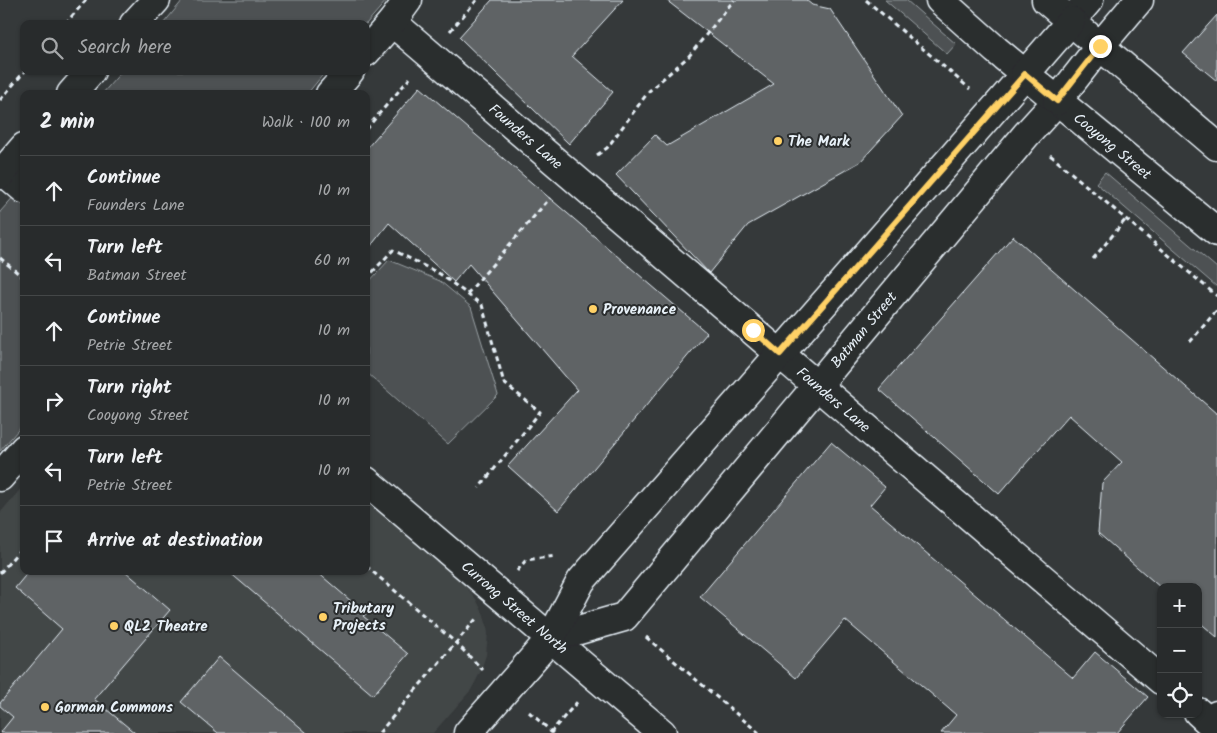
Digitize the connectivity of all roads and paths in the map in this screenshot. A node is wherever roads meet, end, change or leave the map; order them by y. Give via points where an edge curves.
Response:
1 (86, 0) edge
2 (156, 0) edge
3 (408, 0) edge
4 (734, 0) edge
5 (866, 0) edge
6 (940, 0) edge
7 (1046, 0) edge
8 (1089, 0) edge
9 (1139, 0) edge
10 (68, 20) edge
11 (138, 20) edge
12 (1071, 21) junction
13 (392, 22) junction
14 (1100, 46) junction
15 (370, 47) edge
16 (1025, 74) junction
17 (22, 75) edge
18 (88, 75) edge
19 (347, 75) edge
20 (966, 86) dead end
21 (74, 90) edge
22 (333, 90) edge
23 (0, 100) edge
24 (1057, 101) junction
25 (1217, 146) edge
26 (20, 152) edge
27 (1062, 164) dead end
28 (2, 173) edge
29 (570, 174) junction
30 (20, 185) edge
31 (1126, 219) junction
32 (1217, 232) edge
33 (0, 258) edge
34 (1094, 259) dead end
35 (20, 275) edge
36 (370, 275) edge
37 (467, 294) junction
38 (1217, 296) edge
39 (1217, 310) edge
40 (1190, 342) dead end
41 (780, 354) junction
42 (817, 385) junction
43 (20, 454) edge
44 (0, 477) edge
45 (370, 484) edge
46 (479, 488) dead end
47 (20, 550) edge
48 (556, 556) dead end
49 (370, 569) edge
50 (0, 573) edge
51 (498, 593) junction
52 (646, 636) dead end
53 (550, 638) junction
54 (456, 643) junction
55 (1157, 677) edge
56 (505, 691) junction
57 (1202, 716) edge
58 (1217, 716) edge
59 (379, 733) edge
60 (468, 733) edge
61 (554, 733) edge
62 (662, 733) edge
63 (759, 733) edge

1 - 10 path
2 - 11 street
3 - 13 street
4 - 29 path via 689,56 649,92 607,148
5 - 20 path
6 - 16 street, Cooyong Street
7 - 12 street
8 - 12 street
9 - 14 street, Batman Street
12 - 14 street
12 - 16 street
13 - 15 street
13 - 29 street, Founders Lane
14 - 24 street, Batman Street
14 - 25 street
16 - 24 street, Cooyong Street
16 - 41 street
17 - 23 path
18 - 21 street
19 - 22 street
24 - 32 street, Cooyong Street
24 - 42 street, Batman Street
26 - 28 street
27 - 31 path
28 - 30 street
29 - 37 path
29 - 41 street, Founders Lane
31 - 34 path
31 - 38 path
33 - 35 path
36 - 37 path via 392,250 440,274
37 - 46 path via 482,305 504,383 540,412
39 - 40 path
41 - 42 street, Founders Lane
41 - 53 street via 581,581
42 - 53 street, Batman Street via 624,617
42 - 55 street, Founders Lane
43 - 44 street
45 - 51 street, Currong Street North
47 - 50 path
48 - 51 path via 526,560
49 - 54 path
51 - 53 street, Currong Street North
51 - 54 path
52 - 63 path
53 - 56 street
53 - 62 street, Currong Street North
54 - 56 path
54 - 59 path
56 - 60 street
56 - 61 path
57 - 58 street via 1210,723

